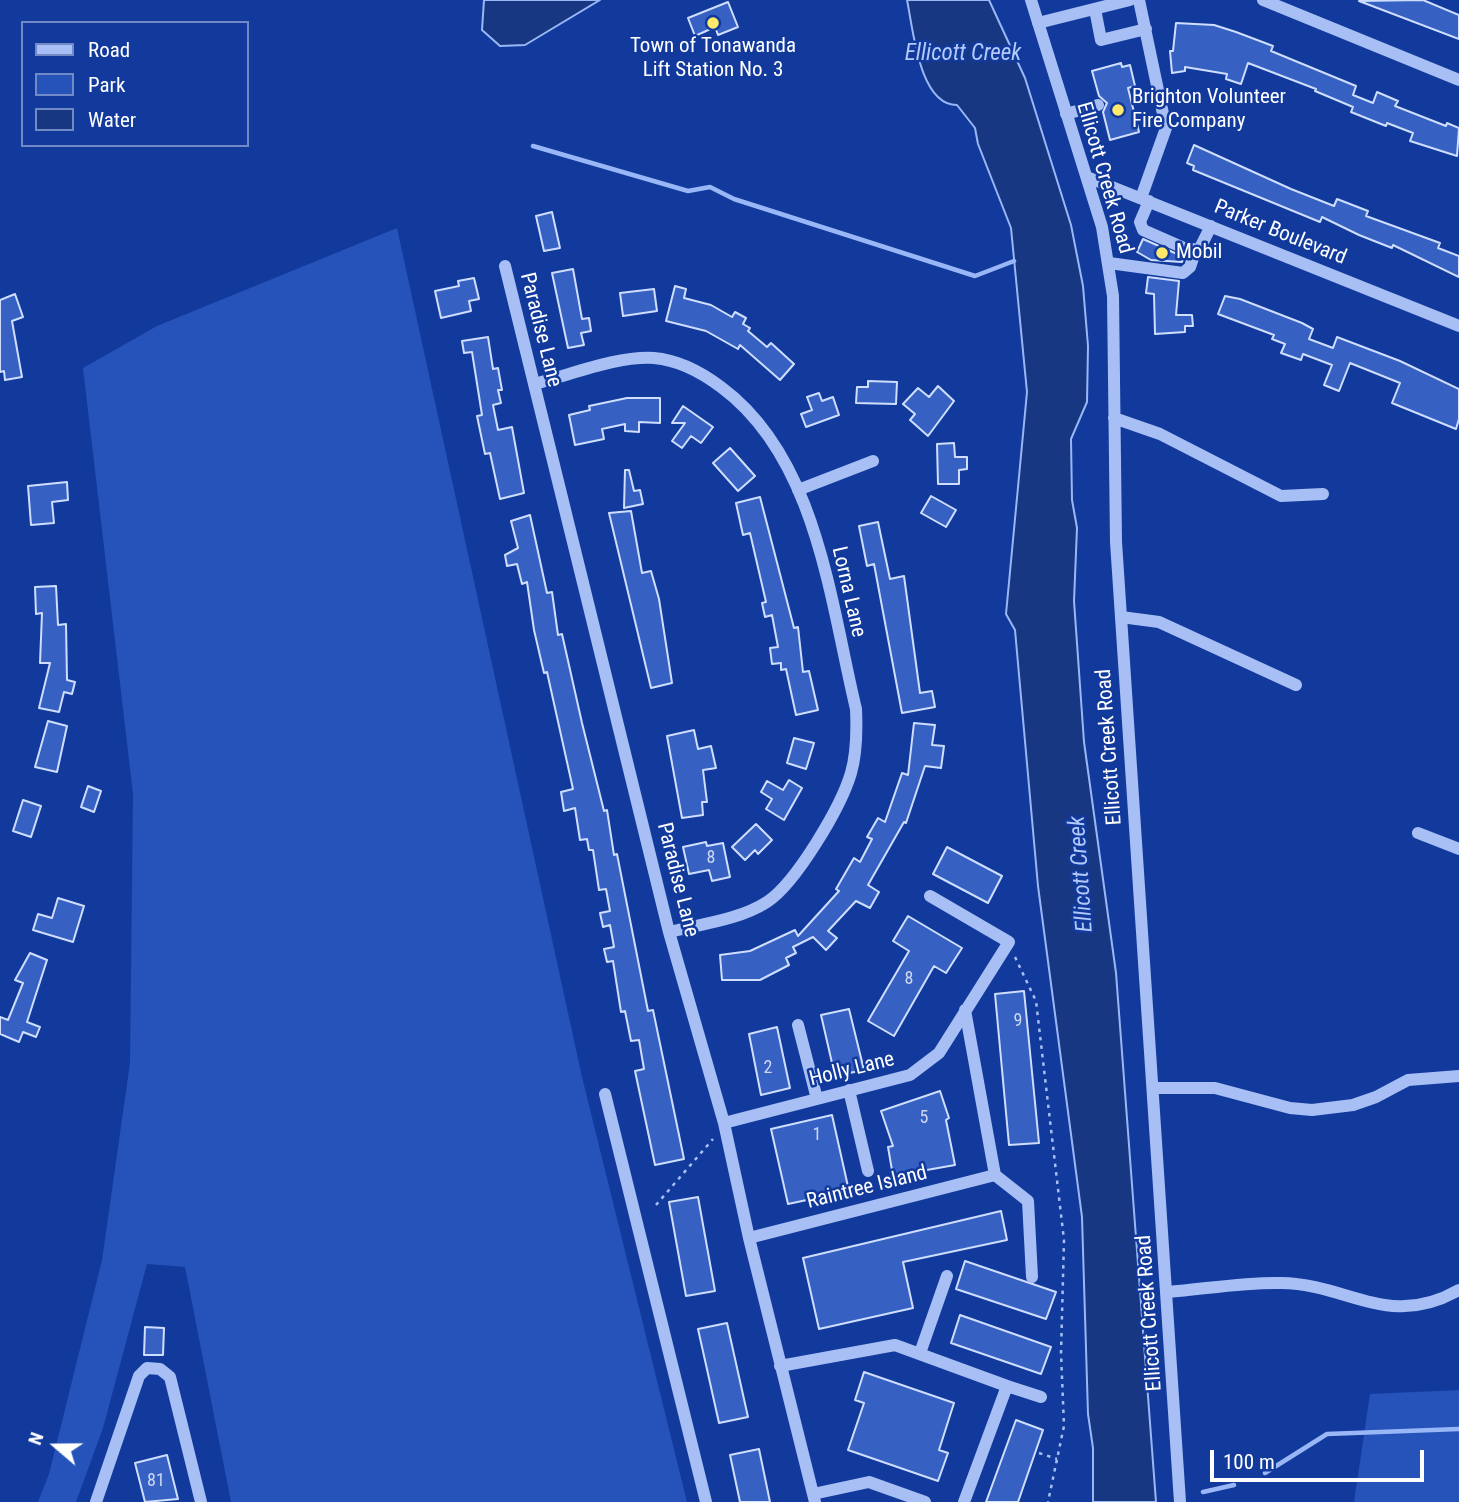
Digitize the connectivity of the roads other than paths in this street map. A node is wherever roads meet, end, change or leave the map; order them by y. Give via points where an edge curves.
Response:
1 (1031, 0) edge
2 (1130, 0) edge
3 (1139, 0) edge
4 (1263, 0) edge
5 (1078, 7) edge
6 (1095, 9) junction
7 (1038, 23) junction
8 (1146, 29) junction
9 (1459, 80) edge
10 (1098, 105) dead end
11 (1066, 114) junction
12 (1087, 177) junction
13 (1145, 200) junction
14 (1211, 226) junction
15 (1195, 252) junction
16 (1109, 263) junction
17 (505, 267) dead end
18 (1459, 326) edge
19 (534, 384) junction
20 (1114, 418) junction
21 (873, 461) dead end
22 (798, 490) junction
23 (1323, 494) dead end
24 (1121, 617) junction
25 (1296, 685) dead end
26 (1418, 833) dead end
27 (1459, 849) edge
28 (930, 896) dead end
29 (670, 932) junction
30 (965, 1010) junction
31 (797, 1025) dead end
32 (1459, 1076) edge
33 (1154, 1088) junction
34 (849, 1090) junction
35 (605, 1094) dead end
36 (817, 1099) junction
37 (724, 1123) junction
38 (868, 1171) dead end
39 (996, 1175) junction
40 (748, 1238) junction
41 (947, 1276) dead end
42 (1032, 1277) dead end
43 (1459, 1290) edge
44 (1168, 1292) junction
45 (920, 1353) junction
46 (780, 1366) junction
47 (1007, 1386) junction
48 (1041, 1397) dead end
49 (814, 1498) edge
50 (96, 1502) edge
51 (201, 1502) edge
52 (706, 1502) edge
53 (925, 1502) edge
54 (964, 1502) edge
55 (1180, 1502) edge

1 - 7 street, Ellicott Creek Road
2 - 6 street
3 - 8 street
4 - 9 street
5 - 6 street
5 - 7 street
6 - 8 street via 1101,40
7 - 11 street, Ellicott Creek Road
8 - 13 street via 1166,128
10 - 11 street
11 - 12 street, Ellicott Creek Road
12 - 13 street, Parker Boulevard
12 - 16 street, Ellicott Creek Road
13 - 14 street, Parker Boulevard
13 - 15 street via 1140,222 1143,230
14 - 15 street
14 - 18 street, Parker Boulevard
15 - 16 street via 1183,272
16 - 20 street, Ellicott Creek Road
17 - 19 street, Paradise Lane
19 - 22 street, Lorna Lane via 633,359 653,358 689,367 749,412 785,462
19 - 29 street, Paradise Lane
20 - 23 street via 1160,435 1281,496
20 - 24 street, Ellicott Creek Road
21 - 22 street
22 - 29 street, Lorna Lane via 812,524 856,709 851,774 842,797 783,890 744,914
24 - 25 street via 1160,622
24 - 33 street, Ellicott Creek Road
26 - 27 street
28 - 30 street, Holly Lane via 1009,942
29 - 37 street, Paradise Lane
30 - 34 street, Holly Lane via 939,1053 910,1075
30 - 39 street
31 - 36 street
32 - 33 street via 1408,1080 1353,1105 1312,1110 1215,1088
33 - 44 street, Ellicott Creek Road
34 - 36 street, Holly Lane
34 - 38 street
35 - 52 street
36 - 37 street, Holly Lane
37 - 40 street, Paradise Lane
39 - 40 street, Raintree Island
39 - 42 street via 1028,1200
40 - 46 street, Paradise Lane
41 - 45 street
43 - 44 street via 1433,1302 1389,1307 1281,1283
44 - 55 street, Ellicott Creek Road
45 - 46 street via 895,1345
45 - 47 street
46 - 49 street, Paradise Lane
47 - 48 street
47 - 54 street
49 - 53 street via 869,1482
50 - 51 street via 139,1376 146,1368 160,1369 170,1377

